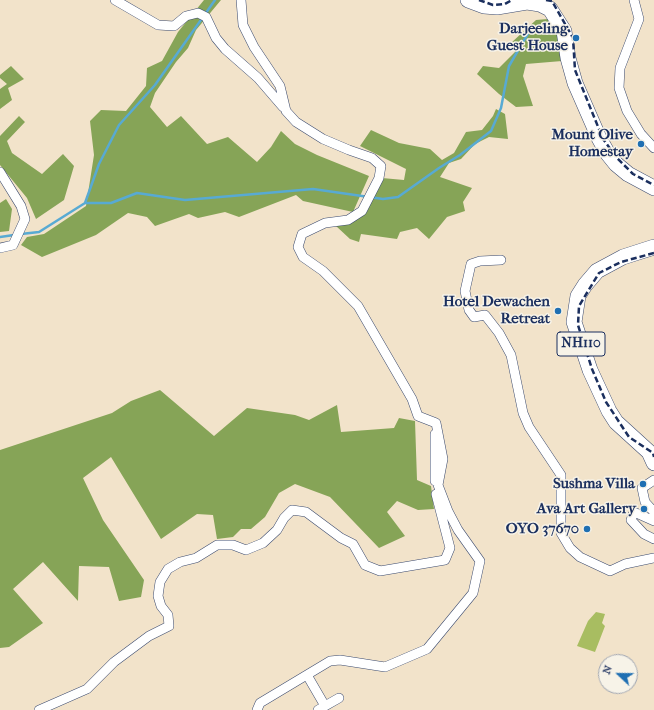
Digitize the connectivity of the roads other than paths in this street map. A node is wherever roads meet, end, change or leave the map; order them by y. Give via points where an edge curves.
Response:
1 (115, 0) edge
2 (241, 0) edge
3 (468, 0) edge
4 (634, 0) edge
5 (286, 111) junction
6 (654, 148) edge
7 (0, 172) edge
8 (654, 188) edge
9 (654, 247) edge
10 (0, 248) edge
11 (501, 260) dead end
12 (436, 422) junction
13 (654, 463) edge
14 (654, 480) edge
15 (654, 512) edge
16 (654, 521) edge
17 (654, 539) edge
18 (654, 558) edge
19 (307, 675) junction
20 (339, 698) dead end
21 (322, 708) edge
22 (39, 710) edge
23 (257, 710) edge

1 - 5 street via 158,25 174,26 186,16 202,15 220,44 258,78
2 - 5 street via 243,25 280,86
3 - 8 highway via 484,6 497,7 527,2 550,9 564,31 575,83 608,154 628,174
4 - 6 street via 639,20 620,68 619,88 640,134
5 - 12 street via 296,122 323,139 372,158 381,166 379,178 362,211 348,220 325,223 302,234 298,247 303,257 323,271 358,306 412,399 418,416
7 - 10 street via 21,206 25,220 13,245
9 - 13 highway, NH110 via 623,257 597,271 578,296 574,322 590,370 609,411 616,422 649,452
11 - 18 street via 471,264 465,291 467,304 474,316 485,315 508,349 528,427 561,475 561,533 570,548 580,557 610,571 625,564
12 - 19 street via 444,459 438,485 458,530 480,561 473,593 427,649 385,667 340,660 330,661
12 - 22 street via 435,487 450,548 445,560 380,571 365,565 353,544 306,512 292,510 263,543 246,550 233,545 216,545 196,558 180,562 168,569 160,582 158,596 161,606 168,614 169,626 149,636 114,662 87,689
14 - 15 street via 642,488 645,502
16 - 17 street via 634,512 631,520 644,534
19 - 21 street
19 - 23 street via 260,703
20 - 21 street

